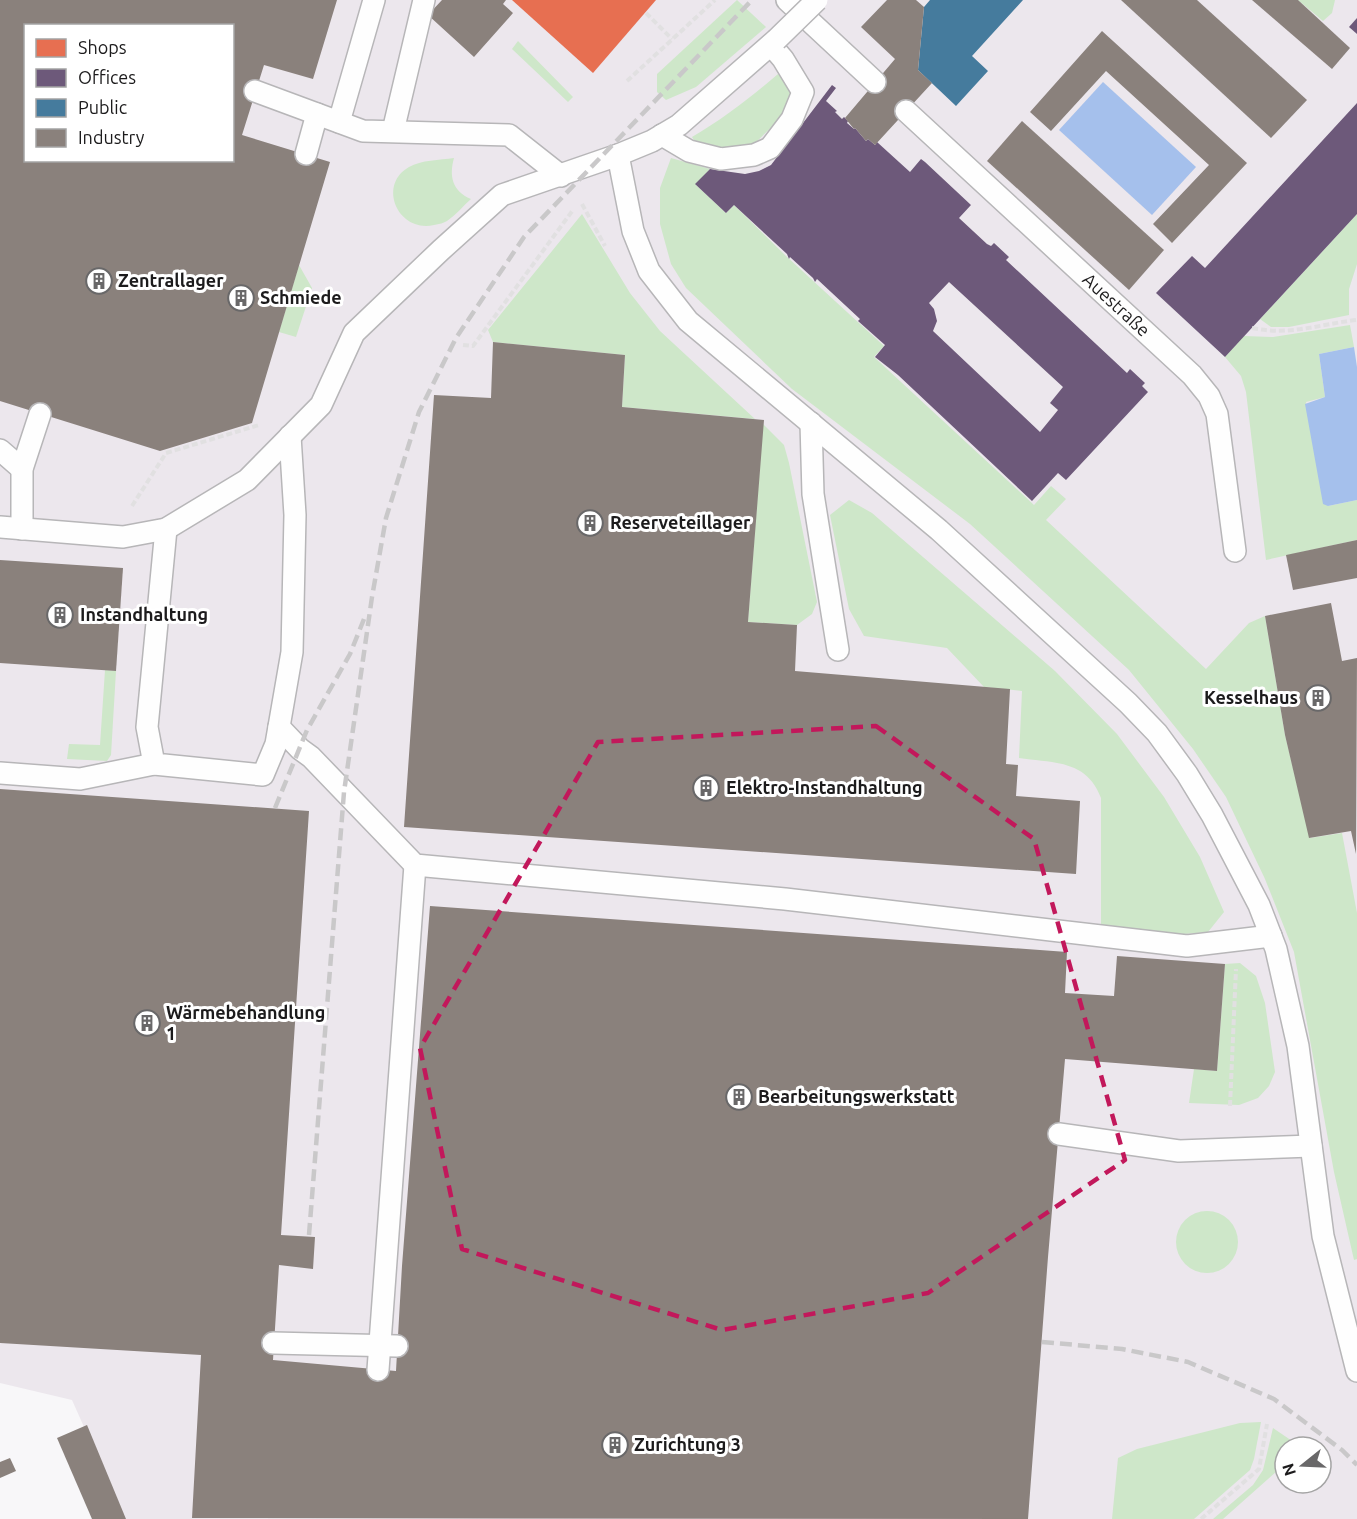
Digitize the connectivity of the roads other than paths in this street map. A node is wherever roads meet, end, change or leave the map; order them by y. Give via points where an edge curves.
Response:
1 (374, 0) edge
2 (424, 0) edge
3 (787, 0) edge
4 (817, 0) edge
5 (774, 43) junction
6 (875, 82) dead end
7 (255, 92) dead end
8 (906, 111) dead end
9 (316, 114) junction
10 (339, 122) junction
11 (393, 131) junction
12 (662, 135) junction
13 (306, 154) dead end
14 (618, 156) junction
15 (561, 176) junction
16 (40, 414) dead end
17 (811, 423) junction
18 (290, 436) junction
19 (0, 450) edge
20 (22, 469) junction
21 (0, 527) edge
22 (22, 529) junction
23 (166, 529) junction
24 (1235, 551) dead end
25 (838, 650) dead end
26 (279, 727) junction
27 (154, 764) junction
28 (0, 773) edge
29 (415, 865) junction
30 (1271, 936) junction
31 (1059, 1134) dead end
32 (1311, 1146) junction
33 (273, 1343) dead end
34 (388, 1345) junction
35 (378, 1370) dead end
36 (1357, 1371) edge

1 - 10 lane
2 - 11 lane
3 - 6 lane
4 - 5 lane, bridge
5 - 12 lane via 696,111
5 - 12 lane via 802,92 792,119 770,148 754,155 721,159 689,151
7 - 9 lane
8 - 24 lane, Auestraße via 1192,375 1209,396 1221,437
9 - 10 lane
9 - 13 lane
10 - 11 lane via 363,131
11 - 15 lane via 510,135
12 - 14 lane
14 - 15 lane
14 - 17 lane via 633,231 649,271 667,297 688,321
15 - 18 lane via 502,195 362,325 354,333 321,405
16 - 20 lane
17 - 25 lane via 813,494
17 - 30 lane via 939,530 1157,733 1222,831
18 - 23 lane via 247,480
18 - 26 lane via 295,515 292,652
19 - 20 lane
20 - 22 lane
21 - 22 lane
22 - 23 lane via 123,537
23 - 27 lane via 147,727
26 - 27 lane via 263,775
26 - 29 lane
27 - 28 lane via 80,779
29 - 30 lane via 785,899 1187,946
29 - 34 lane
30 - 32 lane via 1298,1046
31 - 32 lane via 1179,1151
32 - 36 lane via 1323,1236
33 - 34 lane
34 - 35 lane

